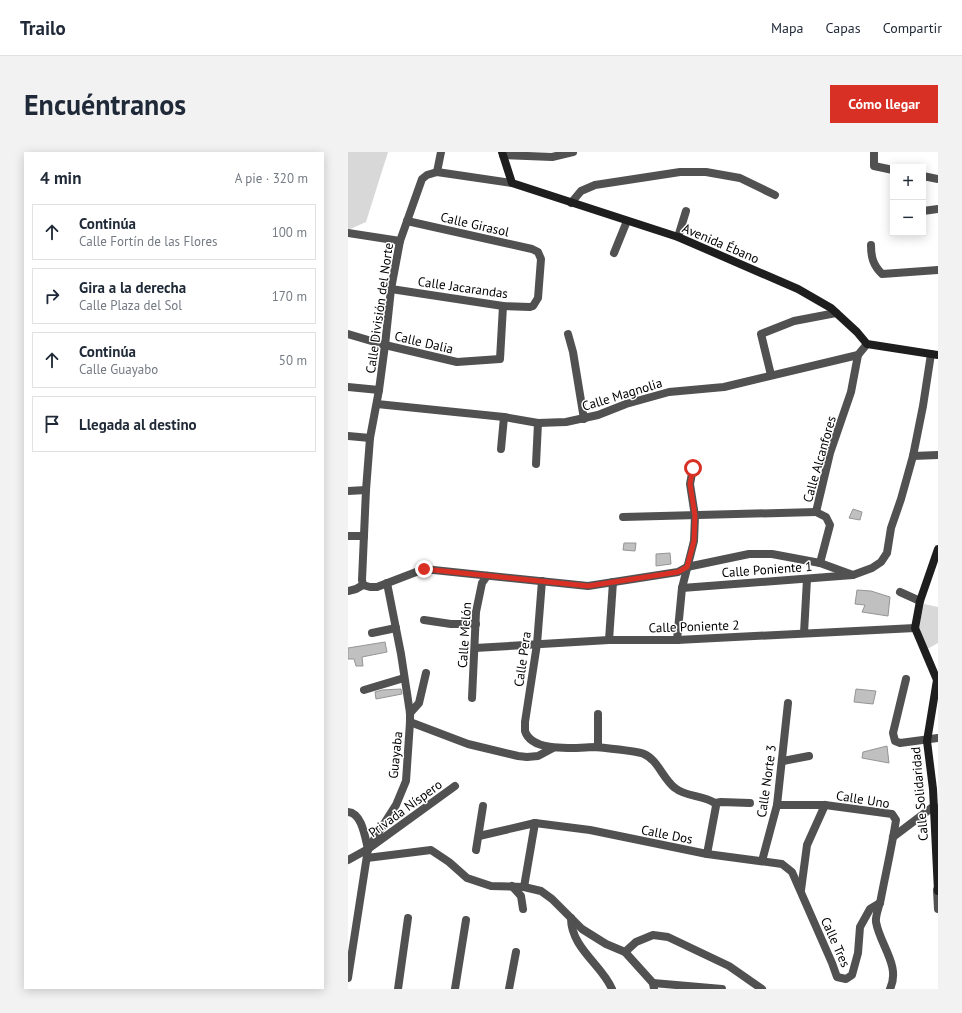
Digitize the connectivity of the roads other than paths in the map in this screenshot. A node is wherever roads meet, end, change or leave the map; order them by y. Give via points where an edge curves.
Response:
1 (441, 152) edge
2 (573, 152) edge
3 (874, 152) edge
4 (502, 153) edge
5 (552, 155) edge
6 (890, 169) edge
7 (437, 172) junction
8 (926, 177) edge
9 (938, 179) edge
10 (512, 183) junction
11 (775, 195) dead end
12 (571, 203) junction
13 (938, 209) edge
14 (686, 211) dead end
15 (926, 211) edge
16 (407, 221) junction
17 (627, 221) junction
18 (348, 233) edge
19 (678, 237) junction
20 (400, 241) junction
21 (871, 244) dead end
22 (614, 252) dead end
23 (938, 270) edge
24 (391, 289) junction
25 (503, 306) junction
26 (533, 306) joint
27 (836, 313) junction
28 (348, 334) edge
29 (568, 334) dead end
30 (867, 344) junction
31 (385, 345) junction
32 (935, 354) edge
33 (858, 355) junction
34 (771, 375) junction
35 (348, 387) edge
36 (379, 390) junction
37 (377, 404) junction
38 (504, 417) junction
39 (584, 419) junction
40 (538, 423) junction
41 (348, 436) edge
42 (370, 438) junction
43 (501, 449) dead end
44 (938, 455) edge
45 (913, 456) junction
46 (536, 464) dead end
47 (693, 468) dead end
48 (348, 490) edge
49 (366, 490) junction
50 (816, 512) junction
51 (695, 516) junction
52 (623, 517) dead end
53 (348, 536) edge
54 (364, 536) junction
55 (938, 549) edge
56 (820, 563) junction
57 (687, 567) junction
58 (853, 575) junction
59 (487, 576) junction
60 (807, 579) junction
61 (542, 581) junction
62 (613, 582) junction
63 (387, 583) junction
64 (363, 585) junction
65 (682, 588) junction
66 (348, 591) edge
67 (900, 592) dead end
68 (920, 601) junction
69 (424, 620) dead end
70 (476, 624) junction
71 (396, 628) junction
72 (915, 628) junction
73 (372, 633) dead end
74 (804, 633) junction
75 (609, 640) junction
76 (677, 640) junction
77 (537, 644) junction
78 (475, 648) junction
79 (426, 673) dead end
80 (404, 678) junction
81 (906, 679) dead end
82 (938, 680) edge
83 (364, 690) dead end
84 (472, 698) dead end
85 (788, 704) dead end
86 (410, 713) junction
87 (598, 714) dead end
88 (410, 722) junction
89 (938, 738) edge
90 (927, 741) junction
91 (598, 747) junction
92 (553, 748) junction
93 (809, 756) dead end
94 (783, 761) junction
95 (455, 786) dead end
96 (936, 787) edge
97 (715, 803) junction
98 (750, 803) dead end
99 (777, 805) junction
100 (483, 806) dead end
101 (824, 806) junction
102 (934, 806) junction
103 (348, 812) edge
104 (936, 822) edge
105 (535, 824) junction
106 (478, 836) junction
107 (893, 837) junction
108 (368, 849) junction
109 (476, 850) dead end
110 (707, 854) junction
111 (367, 858) junction
112 (348, 860) edge
113 (762, 861) junction
114 (792, 872) joint
115 (512, 886) junction
116 (524, 887) junction
117 (800, 891) junction
118 (938, 891) edge
119 (880, 903) junction
120 (523, 909) dead end
121 (938, 909) edge
122 (408, 918) dead end
123 (571, 918) junction
124 (466, 920) dead end
125 (516, 952) dead end
126 (625, 952) junction
127 (348, 978) edge
128 (654, 986) edge
129 (398, 989) edge
130 (455, 989) edge
131 (509, 989) edge
132 (612, 989) edge
133 (718, 989) edge
134 (762, 989) edge
135 (890, 989) edge

1 - 7 street
2 - 5 street
3 - 6 street via 874,166
4 - 5 street
4 - 10 street
7 - 10 street
7 - 16 street, Calle División del Norte via 422,179
8 - 9 street
10 - 12 street, Avenida Ébano
11 - 12 street via 740,178 706,172 680,172 595,185 581,191
12 - 17 street, Avenida Ébano
13 - 15 street
14 - 19 street
16 - 20 street, Calle División del Norte
16 - 26 street, Calle Girasol via 538,252 541,259 538,298
17 - 19 street, Avenida Ébano
17 - 22 street
18 - 20 street
19 - 27 street, Avenida Ébano via 798,289
20 - 24 street, Calle División del Norte
21 - 23 street via 871,257 875,268 882,274
24 - 25 street, Calle Jacarandas
24 - 31 street, Calle División del Norte
25 - 26 street, Calle Jacarandas
25 - 31 street, Calle Dalia via 500,359 457,362
27 - 30 street, Avenida Ébano
27 - 34 street via 794,321 761,334
28 - 31 street
29 - 39 street
30 - 32 street
30 - 33 street
31 - 36 street, Calle División del Norte
32 - 45 street, Calle Poniente 1
33 - 34 street, Calle Magnolia
33 - 50 street, Calle Alcanfores via 851,392 830,453
34 - 39 street, Calle Magnolia via 724,387 669,392
35 - 36 street
36 - 37 street, Calle División del Norte
37 - 38 street, Calle Magnolia
37 - 42 street, Calle División del Norte
38 - 40 street, Calle Magnolia
38 - 43 street
39 - 40 street, Calle Magnolia
40 - 46 street
41 - 42 street
42 - 49 street, Calle División del Norte
44 - 45 street
45 - 58 street, Calle Poniente 1 via 887,553 881,562 872,568
47 - 51 street via 690,484
48 - 49 street
49 - 54 street, Calle División del Norte
50 - 51 street
50 - 56 street, Calle Alcanfores via 826,518 830,525
51 - 52 street
51 - 57 street via 694,541
53 - 54 street
54 - 64 street, Calle División del Norte
55 - 68 street
56 - 57 street via 772,554 749,554
56 - 58 street
57 - 62 street via 678,572
57 - 65 street
58 - 60 street, Calle Poniente 1
59 - 61 street
59 - 63 street via 424,569
59 - 70 street, Calle Melón via 479,592
60 - 65 street, Calle Poniente 1
60 - 74 street
61 - 62 street via 588,586
61 - 77 street, Calle Pera
62 - 75 street
63 - 64 street via 377,587
63 - 71 street, Guayaba
64 - 66 street
65 - 76 street
67 - 68 street
68 - 72 street
69 - 70 street
70 - 78 street, Calle Melón
71 - 73 street
71 - 80 street, Guayaba
72 - 74 street, Calle Poniente 2
72 - 82 street, Calle Solidaridad
74 - 76 street, Calle Poniente 2
75 - 76 street, Calle Poniente 2
75 - 77 street, Calle Poniente 2
77 - 78 street, Calle Poniente 2
77 - 92 street, Calle Pera via 526,732 531,739
78 - 84 street, Calle Melón
79 - 86 street via 419,703
80 - 83 street
80 - 86 street, Guayaba
81 - 90 street via 893,733 895,741
82 - 90 street, Calle Solidaridad
85 - 94 street, Calle Norte 3
86 - 88 street, Guayaba
87 - 91 street
88 - 92 street via 468,744 527,758 538,756
88 - 108 street, Guayaba via 406,781 396,806
89 - 90 street
90 - 96 street, Calle Solidaridad
91 - 92 street
91 - 97 street via 644,754 652,759 675,788
93 - 94 street
94 - 99 street, Calle Norte 3
95 - 108 street, Privada Níspero
96 - 102 street, Calle Solidaridad
97 - 98 street
97 - 110 street
99 - 101 street, Calle Uno
99 - 113 street, Calle Norte 3
100 - 106 street
101 - 107 street, Calle Uno via 892,814 896,820
101 - 117 street via 807,845
102 - 104 street, Calle Solidaridad
102 - 107 street
103 - 108 street via 359,818
104 - 118 street, Calle Solidaridad
105 - 106 street, Calle Dos
105 - 110 street, Calle Dos via 590,830
105 - 116 street
106 - 109 street
107 - 119 street
108 - 111 street
108 - 112 street, Privada Níspero
110 - 113 street, Calle Dos
111 - 115 street via 432,850 467,878 491,886
111 - 127 street
113 - 114 street, Calle Dos via 782,864
114 - 117 street, Calle Tres
115 - 116 street
115 - 120 street via 521,896
116 - 123 street via 541,891
117 - 119 street, Calle Tres via 837,977 846,979 852,975 855,966 860,927 870,909
118 - 121 street
119 - 135 street via 876,921 894,973
122 - 129 street
123 - 126 street via 582,929
123 - 132 street via 573,933
124 - 130 street
125 - 131 street
126 - 128 street
126 - 134 street via 636,942 653,935 668,936 729,966
128 - 133 street

